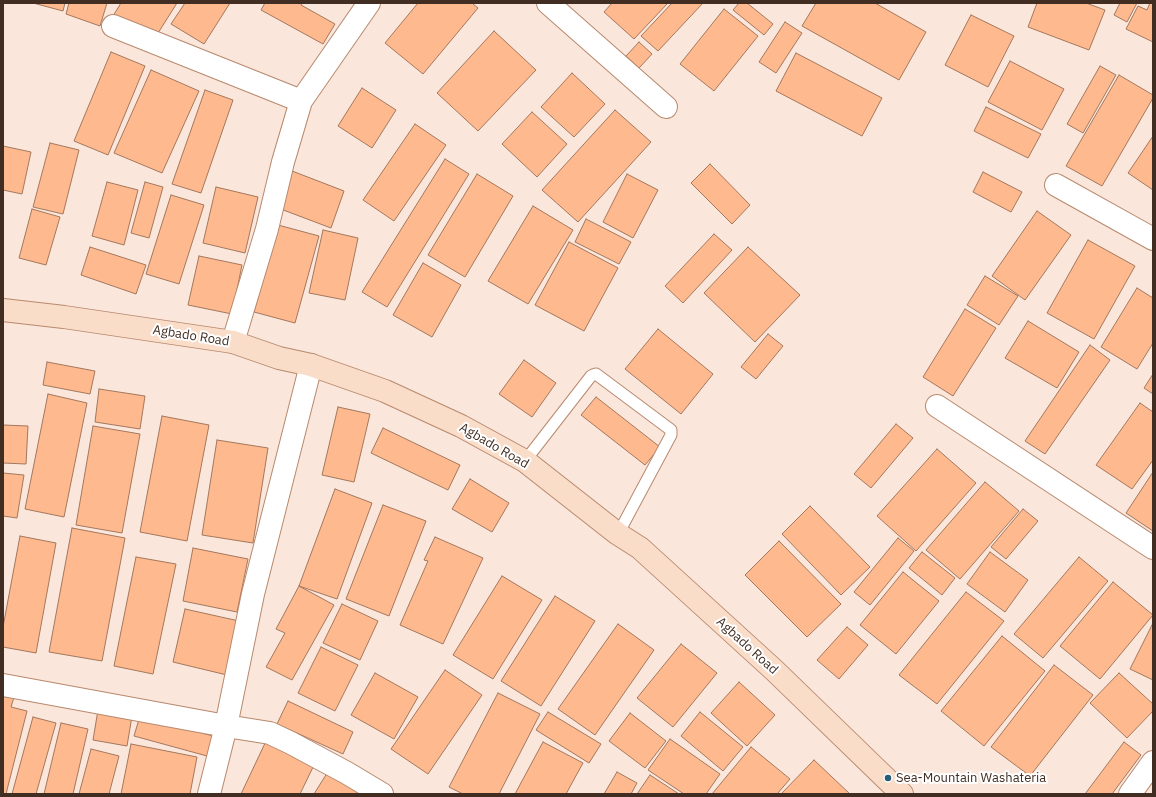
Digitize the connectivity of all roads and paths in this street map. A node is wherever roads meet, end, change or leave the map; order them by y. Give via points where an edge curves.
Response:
1 (369, 3) edge
2 (548, 3) edge
3 (113, 26) dead end
4 (301, 101) junction
5 (666, 107) dead end
6 (1056, 185) dead end
7 (1153, 239) edge
8 (3, 310) edge
9 (233, 342) junction
10 (311, 365) junction
11 (937, 406) dead end
12 (525, 461) junction
13 (618, 534) junction
14 (1153, 548) edge
15 (3, 685) edge
16 (226, 726) junction
17 (1153, 762) edge
18 (209, 794) edge
19 (382, 794) edge
20 (902, 794) edge
21 (1130, 794) edge

1 - 4 street
2 - 5 street
3 - 4 street
4 - 9 street via 267,229
6 - 7 street
8 - 9 main road, Agbado Road
9 - 10 main road, Agbado Road via 279,358
10 - 12 main road, Agbado Road via 385,391 461,426
10 - 16 street via 253,594
11 - 14 street
12 - 13 main road, Agbado Road
12 - 13 lane via 591,376 596,374 671,430 671,435
13 - 20 main road, Agbado Road via 640,548 774,670
15 - 16 street
16 - 18 street
16 - 19 street via 270,733
17 - 21 street

